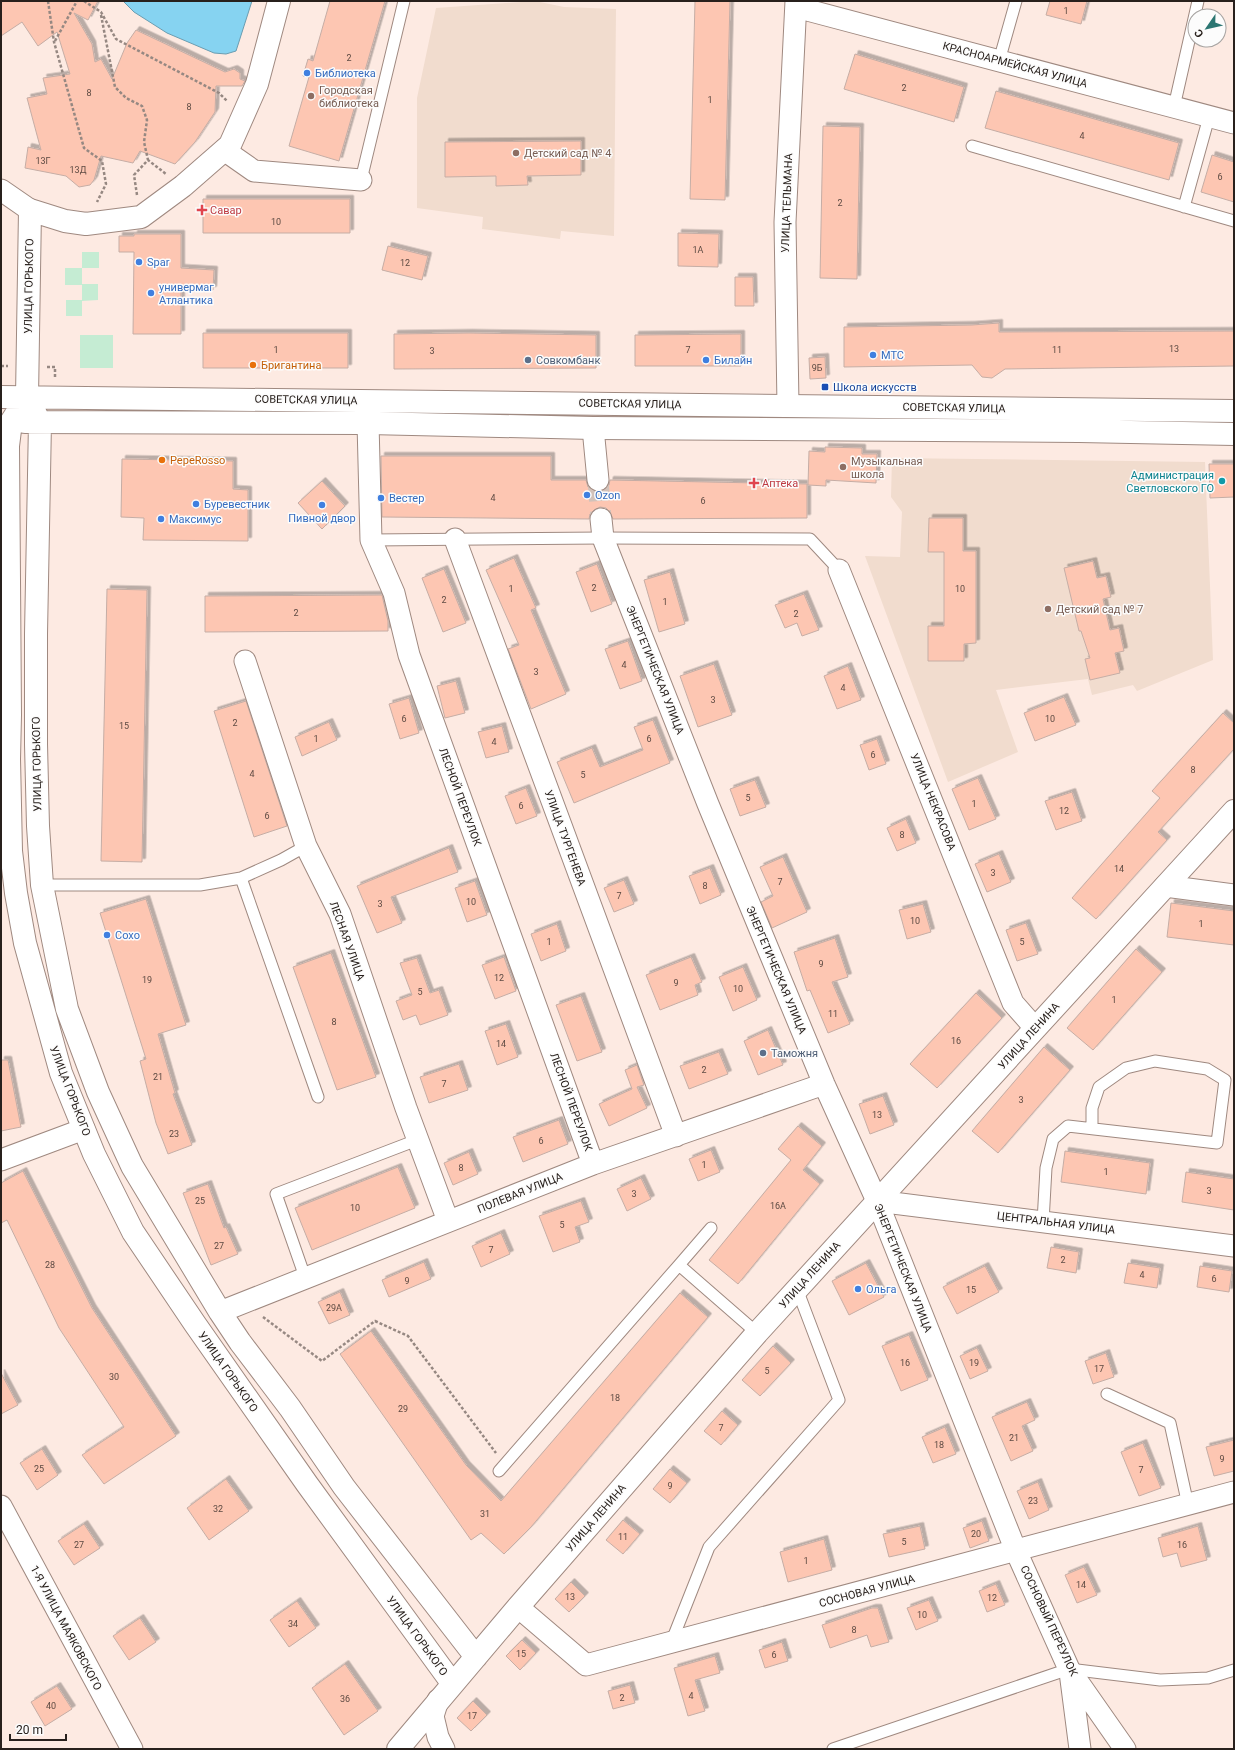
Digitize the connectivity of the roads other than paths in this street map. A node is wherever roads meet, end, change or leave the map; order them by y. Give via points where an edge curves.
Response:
1 (279, 1) edge
2 (404, 1) edge
3 (1016, 1) edge
4 (1198, 1) edge
5 (806, 5) edge
6 (999, 61) junction
7 (1174, 107) junction
8 (1209, 116) junction
9 (1234, 123) edge
10 (972, 146) dead end
11 (224, 150) junction
12 (361, 180) joint
13 (1, 190) edge
14 (1184, 207) junction
15 (30, 210) junction
16 (1234, 221) edge
17 (1, 397) edge
18 (27, 397) junction
19 (788, 405) junction
20 (1234, 411) edge
21 (6, 422) edge
22 (40, 422) junction
23 (368, 423) junction
24 (593, 428) junction
25 (1234, 434) edge
26 (598, 480) tunnel mouth
27 (602, 528) junction
28 (371, 540) junction
29 (455, 540) junction
30 (839, 570) joint
31 (5, 629) edge
32 (245, 661) dead end
33 (10, 784) junction
34 (37, 784) junction
35 (1234, 811) edge
36 (306, 846) junction
37 (241, 878) junction
38 (42, 885) junction
39 (1165, 886) junction
40 (1234, 895) edge
41 (1035, 1028) junction
42 (824, 1084) junction
43 (318, 1097) dead end
44 (110, 1119) junction
45 (1092, 1127) junction
46 (84, 1129) junction
47 (676, 1136) junction
48 (417, 1140) junction
49 (1, 1160) edge
50 (594, 1164) junction
51 (877, 1201) junction
52 (448, 1221) junction
53 (1043, 1222) junction
54 (711, 1228) dead end
55 (1234, 1246) edge
56 (679, 1265) junction
57 (305, 1277) junction
58 (797, 1289) junction
59 (220, 1312) junction
60 (195, 1324) junction
61 (757, 1333) junction
62 (1108, 1394) dead end
63 (502, 1468) road end
64 (1234, 1492) edge
65 (1188, 1504) junction
66 (1, 1506) edge
67 (1016, 1551) junction
68 (518, 1607) junction
69 (671, 1643) junction
70 (476, 1657) junction
71 (1069, 1669) junction
72 (1234, 1670) edge
73 (452, 1683) junction
74 (438, 1700) junction
75 (399, 1748) edge
76 (132, 1749) edge
77 (444, 1749) edge
78 (833, 1749) edge
79 (1080, 1749) edge
80 (1125, 1749) edge

1 - 11 street via 258,84 230,145
2 - 12 lane
3 - 6 lane
4 - 7 lane
5 - 6 street, КРАСНОАРМЕЙСКАЯ УЛИЦА
5 - 19 street, УЛИЦА ТЕЛЬМАНА via 785,222
6 - 7 street, КРАСНОАРМЕЙСКАЯ УЛИЦА
7 - 8 street, КРАСНОАРМЕЙСКАЯ УЛИЦА
8 - 9 street, КРАСНОАРМЕЙСКАЯ УЛИЦА
8 - 14 lane
10 - 14 lane
11 - 12 street via 254,171
11 - 15 street via 183,186 141,216 86,224 65,221
13 - 15 street
14 - 16 lane
15 - 18 street, УЛИЦА ГОРЬКОГО
17 - 18 street, СОВЕТСКАЯ УЛИЦА
18 - 19 street, СОВЕТСКАЯ УЛИЦА
18 - 21 street, УЛИЦА ГОРЬКОГО
18 - 22 street, УЛИЦА ГОРЬКОГО
19 - 20 street, СОВЕТСКАЯ УЛИЦА
21 - 22 street, СОВЕТСКАЯ УЛИЦА
21 - 31 street, УЛИЦА ГОРЬКОГО via 8,446
22 - 23 street, СОВЕТСКАЯ УЛИЦА
22 - 34 street, УЛИЦА ГОРЬКОГО via 36,641
23 - 24 street, СОВЕТСКАЯ УЛИЦА
23 - 28 street, ЛЕСНОЙ ПЕРЕУЛОК
24 - 25 street, СОВЕТСКАЯ УЛИЦА
24 - 26 street
27 - 29 lane
27 - 30 lane via 810,539
27 - 42 street, ЭНЕРГЕТИЧЕСКАЯ УЛИЦА via 705,796
28 - 29 lane
28 - 50 street, ЛЕСНОЙ ПЕРЕУЛОК via 394,593 409,655
29 - 47 street, УЛИЦА ТУРГЕНЕВА
30 - 41 street, УЛИЦА НЕКРАСОВА via 1013,1003
31 - 33 street, УЛИЦА ГОРЬКОГО
32 - 36 street, ЛЕСНАЯ УЛИЦА
33 - 34 street
33 - 46 street, УЛИЦА ГОРЬКОГО via 11,851 25,943 61,1073
34 - 38 street, УЛИЦА ГОРЬКОГО
35 - 39 street, УЛИЦА ЛЕНИНА
36 - 37 lane
36 - 48 street, ЛЕСНАЯ УЛИЦА via 340,914
37 - 38 lane via 200,885
37 - 43 lane
38 - 44 street, УЛИЦА ГОРЬКОГО via 67,1010
39 - 40 street
39 - 41 street, УЛИЦА ЛЕНИНА
41 - 51 street, УЛИЦА ЛЕНИНА
42 - 47 street, ПОЛЕВАЯ УЛИЦА
42 - 51 street, ЭНЕРГЕТИЧЕСКАЯ УЛИЦА
44 - 46 street
44 - 59 street, УЛИЦА ГОРЬКОГО via 132,1166
45 - 45 lane via 1217,1142 1225,1080 1207,1069 1155,1061 1126,1068 1099,1087 1092,1108
45 - 53 lane via 1068,1126 1053,1139 1046,1168
46 - 49 street
46 - 60 street, УЛИЦА ГОРЬКОГО via 133,1232
47 - 50 street, ПОЛЕВАЯ УЛИЦА
48 - 52 street, ЛЕСНАЯ УЛИЦА
48 - 57 lane via 276,1194
50 - 52 street, ПОЛЕВАЯ УЛИЦА
51 - 53 street, ЦЕНТРАЛЬНАЯ УЛИЦА
51 - 58 street, УЛИЦА ЛЕНИНА
51 - 67 street, ЭНЕРГЕТИЧЕСКАЯ УЛИЦА
52 - 57 street, ПОЛЕВАЯ УЛИЦА
53 - 55 street, ЦЕНТРАЛЬНАЯ УЛИЦА
54 - 56 lane
56 - 61 lane
56 - 63 lane
57 - 59 street, ПОЛЕВАЯ УЛИЦА
58 - 61 street, УЛИЦА ЛЕНИНА
58 - 69 lane via 839,1400 709,1547
59 - 60 street
59 - 70 street, УЛИЦА ГОРЬКОГО via 344,1487
60 - 73 street, УЛИЦА ГОРЬКОГО via 307,1484
61 - 68 street, УЛИЦА ЛЕНИНА
62 - 65 lane via 1170,1424
64 - 65 street, СОСНОВАЯ УЛИЦА
65 - 67 street, СОСНОВАЯ УЛИЦА
66 - 76 street, 1-Я УЛИЦА МАЯКОВСКОГО
67 - 69 street, СОСНОВАЯ УЛИЦА
67 - 71 street, СОСНОВЫЙ ПЕРЕУЛОК
68 - 69 street, СОСНОВАЯ УЛИЦА via 586,1665
68 - 70 street, УЛИЦА ЛЕНИНА
70 - 73 street, УЛИЦА ЛЕНИНА
71 - 72 lane via 1160,1680 1208,1678
71 - 78 lane
71 - 79 street
71 - 80 street, СОСНОВЫЙ ПЕРЕУЛОК
73 - 74 street, УЛИЦА ЛЕНИНА
74 - 75 street, УЛИЦА ЛЕНИНА
74 - 77 street via 433,1716 438,1738

